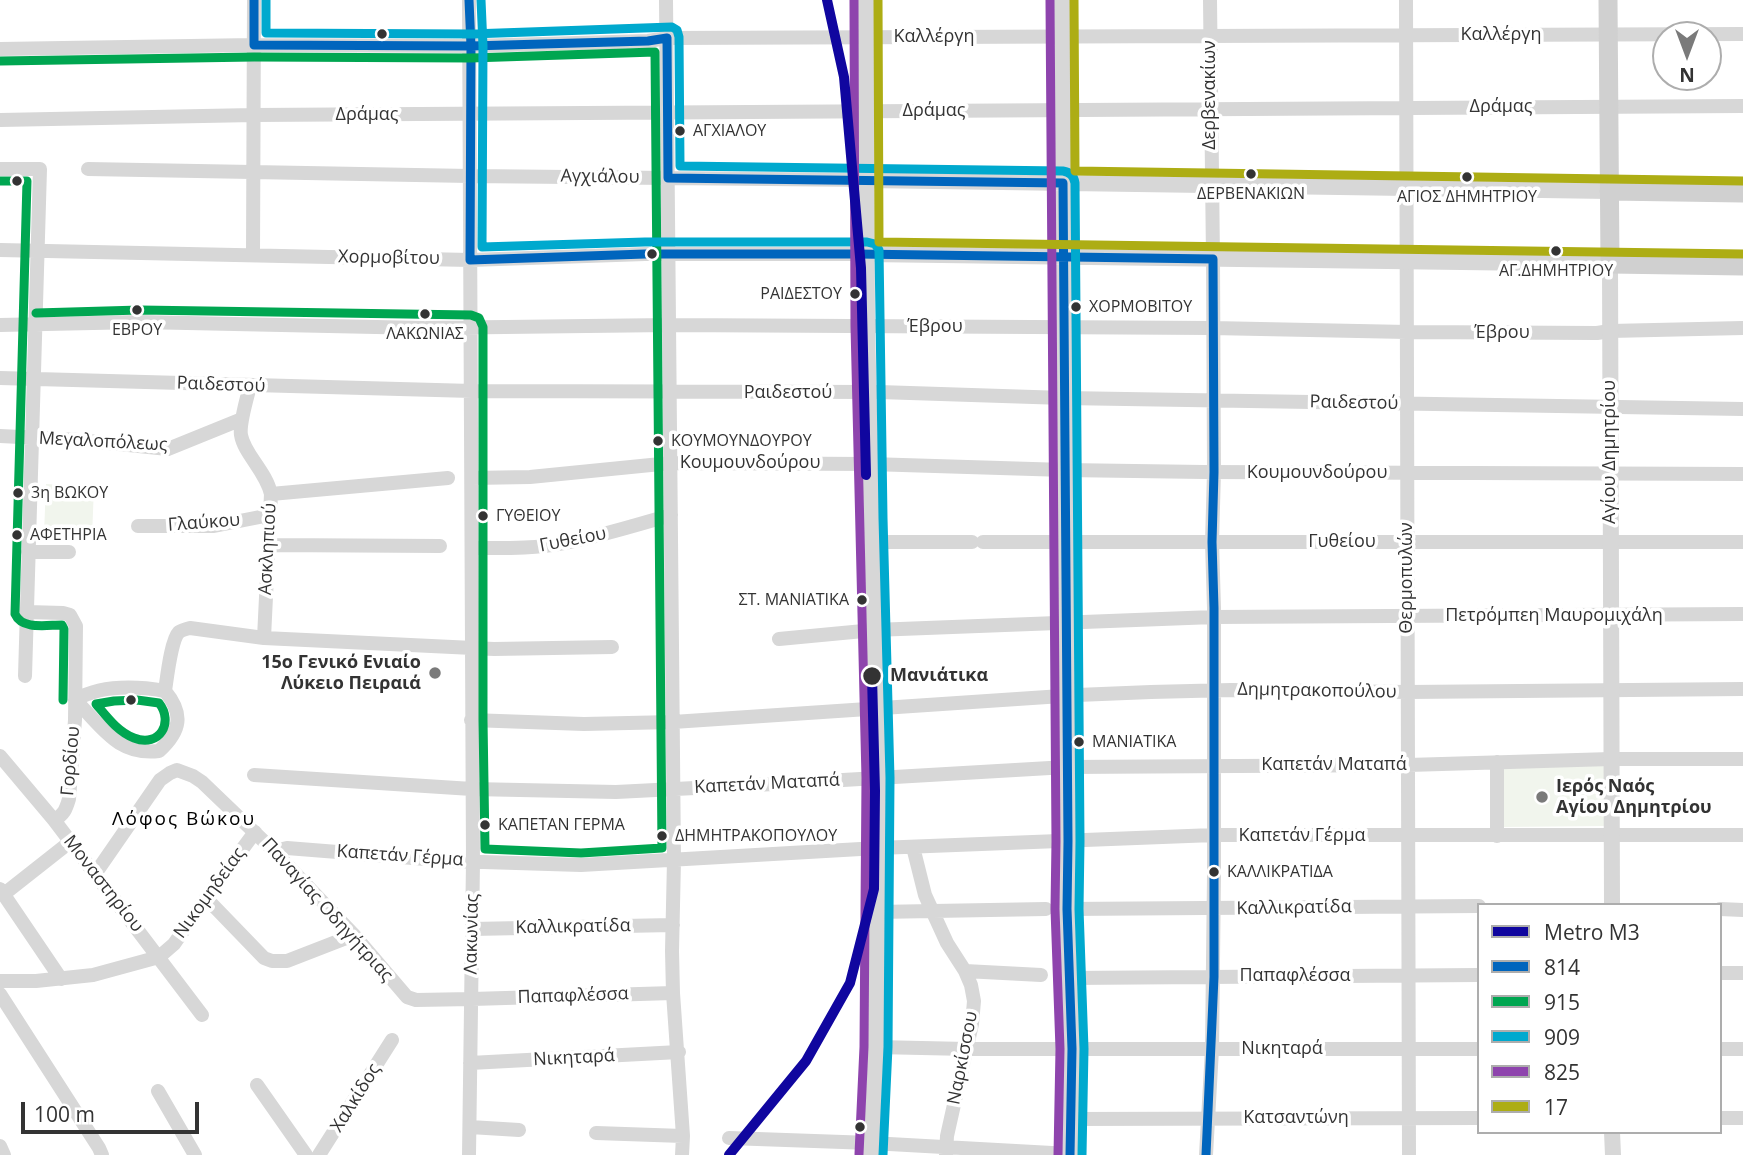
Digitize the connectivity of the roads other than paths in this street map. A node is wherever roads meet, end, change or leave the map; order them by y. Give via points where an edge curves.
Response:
1 (254, 0) edge
2 (469, 0) edge
3 (666, 0) edge
4 (866, 0) edge
5 (1062, 0) edge
6 (1210, 0) edge
7 (1406, 0) edge
8 (1608, 0) edge
9 (1743, 34) edge
10 (1608, 35) junction
11 (1210, 36) junction
12 (1406, 36) junction
13 (1062, 37) junction
14 (667, 38) junction
15 (866, 38) junction
16 (254, 45) junction
17 (471, 46) junction
18 (0, 49) edge
19 (1609, 106) junction
20 (1743, 106) edge
21 (1406, 108) junction
22 (1210, 109) junction
23 (1062, 110) junction
24 (867, 112) junction
25 (668, 113) junction
26 (471, 114) junction
27 (254, 115) junction
28 (0, 120) edge
29 (0, 169) edge
30 (88, 169) dead end
31 (253, 172) junction
32 (470, 176) junction
33 (668, 178) junction
34 (867, 180) junction
35 (1063, 183) junction
36 (1211, 185) junction
37 (1406, 188) junction
38 (1609, 191) junction
39 (1743, 193) edge
40 (37, 249) junction
41 (0, 250) edge
42 (669, 254) junction
43 (867, 254) junction
44 (253, 255) junction
45 (1063, 257) junction
46 (1213, 259) junction
47 (470, 260) junction
48 (1406, 262) junction
49 (1610, 264) junction
50 (1743, 266) edge
51 (0, 324) edge
52 (36, 325) junction
53 (669, 325) junction
54 (867, 326) junction
55 (471, 327) junction
56 (1064, 328) junction
57 (1212, 328) junction
58 (1743, 328) edge
59 (1610, 331) junction
60 (1407, 332) junction
61 (0, 378) edge
62 (34, 379) junction
63 (250, 386) junction
64 (472, 391) junction
65 (670, 392) junction
66 (869, 393) junction
67 (1064, 398) junction
68 (1213, 400) junction
69 (1407, 404) junction
70 (1610, 407) junction
71 (1743, 409) edge
72 (242, 418) junction
73 (0, 436) edge
74 (32, 437) junction
75 (671, 463) junction
76 (870, 464) junction
77 (1065, 470) junction
78 (1214, 472) junction
79 (1407, 473) junction
80 (1611, 474) junction
81 (1743, 474) edge
82 (448, 478) dead end
83 (472, 478) junction
84 (271, 494) junction
85 (270, 515) junction
86 (671, 515) junction
87 (138, 526) dead end
88 (872, 542) junction
89 (1065, 542) junction
90 (1212, 542) junction
91 (1407, 542) junction
92 (1610, 542) junction
93 (1743, 542) edge
94 (268, 545) junction
95 (440, 547) dead end
96 (472, 548) junction
97 (29, 552) junction
98 (69, 552) dead end
99 (27, 612) junction
100 (1743, 614) edge
101 (1407, 616) junction
102 (1611, 616) junction
103 (1214, 617) junction
104 (1066, 622) junction
105 (874, 631) junction
106 (264, 638) junction
107 (779, 639) dead end
108 (612, 647) dead end
109 (472, 648) junction
110 (25, 676) dead end
111 (1743, 689) edge
112 (165, 691) junction
113 (1214, 691) junction
114 (1610, 691) junction
115 (1408, 692) junction
116 (1066, 696) junction
117 (75, 700) junction
118 (876, 709) junction
119 (471, 720) junction
120 (673, 722) junction
121 (159, 751) junction
122 (0, 756) edge
123 (1611, 759) junction
124 (1743, 759) edge
125 (1497, 762) junction
126 (1408, 765) junction
127 (1213, 766) junction
128 (1068, 767) junction
129 (170, 772) junction
130 (254, 775) dead end
131 (878, 778) junction
132 (472, 789) junction
133 (673, 789) junction
134 (54, 820) junction
135 (255, 832) junction
136 (1214, 835) junction
137 (1743, 835) edge
138 (1408, 836) junction
139 (1497, 836) junction
140 (1611, 836) junction
141 (1068, 841) junction
142 (70, 842) junction
143 (913, 847) junction
144 (878, 848) junction
145 (274, 851) junction
146 (674, 860) junction
147 (473, 861) junction
148 (95, 874) junction
149 (2, 891) edge
150 (206, 898) junction
151 (1612, 903) edge
152 (1477, 906) edge
153 (1408, 907) junction
154 (1046, 909) dead end
155 (1068, 909) junction
156 (1214, 909) junction
157 (1722, 909) edge
158 (1743, 910) edge
159 (932, 911) junction
160 (877, 912) junction
161 (673, 925) junction
162 (472, 929) junction
163 (355, 935) junction
164 (159, 957) junction
165 (965, 971) junction
166 (1722, 973) edge
167 (1743, 973) edge
168 (1041, 975) dead end
169 (1409, 975) junction
170 (1477, 975) edge
171 (1214, 977) junction
172 (1070, 978) junction
173 (61, 979) junction
174 (0, 981) edge
175 (673, 993) junction
176 (0, 994) edge
177 (472, 999) junction
178 (202, 1015) dead end
179 (392, 1040) dead end
180 (876, 1046) junction
181 (967, 1049) junction
182 (1072, 1049) junction
183 (1212, 1049) junction
184 (1409, 1049) junction
185 (1477, 1049) edge
186 (1722, 1049) edge
187 (1743, 1049) edge
188 (679, 1052) junction
189 (470, 1063) junction
190 (257, 1085) dead end
191 (158, 1091) dead end
192 (1207, 1118) junction
193 (1409, 1118) junction
194 (1477, 1118) edge
195 (1722, 1118) edge
196 (1743, 1118) edge
197 (1071, 1119) junction
198 (470, 1127) junction
199 (519, 1130) dead end
200 (596, 1133) dead end
201 (1612, 1134) edge
202 (683, 1136) junction
203 (729, 1138) dead end
204 (0, 1146) edge
205 (871, 1149) edge
206 (945, 1151) edge
207 (4, 1155) edge
208 (102, 1155) edge
209 (195, 1155) edge
210 (306, 1155) edge
211 (320, 1155) edge
212 (470, 1155) edge
213 (682, 1155) edge
214 (1070, 1155) edge
215 (1206, 1155) edge
216 (1409, 1155) edge
217 (1613, 1155) edge

1 - 16 street
2 - 17 street, Λακωνίας
3 - 14 street
4 - 15 street
5 - 13 street
6 - 11 street, Δερβενακίων
7 - 12 street, Θερμοπυλών
8 - 10 main road, Αγίου Δημητρίου
9 - 10 street, Καλλέργη
10 - 12 street, Καλλέργη
10 - 19 main road, Αγίου Δημητρίου
11 - 12 street, Καλλέργη
11 - 13 street, Καλλέργη
11 - 22 street, Δερβενακίων
12 - 21 street, Θερμοπυλών
13 - 15 street, Καλλέργη
13 - 23 street
14 - 15 street, Καλλέργη
14 - 17 street, Καλλέργη
14 - 25 street
15 - 24 street
16 - 17 street, Καλλέργη
16 - 18 street, Καλλέργη
16 - 27 street
17 - 26 street, Λακωνίας
19 - 20 street, Δράμας
19 - 21 street, Δράμας
19 - 38 main road, Αγίου Δημητρίου
21 - 22 street, Δράμας
21 - 37 street, Θερμοπυλών
22 - 23 street, Δράμας
22 - 36 street, Δερβενακίων
23 - 24 street, Δράμας
23 - 35 street
24 - 25 street, Δράμας
24 - 34 street
25 - 26 street, Δράμας
25 - 33 street
26 - 27 street, Δράμας
26 - 32 street, Λακωνίας
27 - 28 street, Δράμας
27 - 31 street
29 - 40 street via 40,169
30 - 31 street, Αγχιάλου
31 - 32 street, Αγχιάλου
31 - 44 street
32 - 33 street, Αγχιάλου
32 - 47 street, Λακωνίας
33 - 34 street, Αγχιάλου
33 - 42 street
34 - 35 street, Αγχιάλου
34 - 43 street
35 - 36 street, Αγχιάλου
35 - 45 street
36 - 37 street, Αγχιάλου
36 - 46 street, Δερβενακίων
37 - 38 street, Αγχιάλου
37 - 48 street, Θερμοπυλών
38 - 39 main road, Αγχιάλου
38 - 49 main road, Αγίου Δημητρίου
40 - 41 street, Χορμοβίτου
40 - 44 street, Χορμοβίτου
40 - 52 street
42 - 43 street, Χορμοβίτου
42 - 47 street, Χορμοβίτου
42 - 53 street
43 - 45 street, Χορμοβίτου
43 - 54 street
44 - 47 street, Χορμοβίτου
45 - 46 street, Χορμοβίτου
45 - 56 street
46 - 48 street, Χορμοβίτου
46 - 57 street, Δερβενακίων
47 - 55 street, Λακωνίας
48 - 49 street, Χορμοβίτου
48 - 60 street, Θερμοπυλών
49 - 50 main road, Χορμοβίτου
49 - 59 street, Αγίου Δημητρίου
51 - 52 street, Έβρου
52 - 55 street, Έβρου
52 - 62 street
53 - 54 street, Έβρου
53 - 55 street, Έβρου
53 - 65 street
54 - 56 street, Έβρου
54 - 66 street
55 - 64 street, Λακωνίας
56 - 57 street, Έβρου
56 - 67 street
57 - 60 street, Έβρου
57 - 68 street, Δερβενακίων
58 - 59 street, Έβρου
59 - 60 street, Έβρου
59 - 70 street, Αγίου Δημητρίου
60 - 69 street, Θερμοπυλών
61 - 62 street, Ραιδεστού
62 - 63 street, Ραιδεστού
62 - 74 street
63 - 64 street, Ραιδεστού
63 - 72 street, Ασκληπιού
64 - 65 street, Ραιδεστού
64 - 83 street, Λακωνίας
65 - 66 street, Ραιδεστού
65 - 75 street
66 - 67 street, Ραιδεστού
66 - 76 street
67 - 68 street, Ραιδεστού
67 - 77 street
68 - 69 street, Ραιδεστού
68 - 78 street, Δερβενακίων
69 - 70 street, Ραιδεστού
69 - 79 street, Θερμοπυλών
70 - 71 street, Ραιδεστού
70 - 80 street, Αγίου Δημητρίου
72 - 74 street, Μεγαλοπόλεως via 168,449
72 - 84 street, Ασκληπιού via 243,442
73 - 74 street, Μεγαλοπόλεως
74 - 97 street
75 - 76 street, Κουμουνδούρου
75 - 83 street, Κουμουνδούρου
75 - 86 street
76 - 77 street, Κουμουνδούρου
76 - 88 street
77 - 78 street, Κουμουνδούρου
77 - 89 street
78 - 79 street, Κουμουνδούρου
78 - 90 street, Δερβενακίων
79 - 80 street, Κουμουνδούρου
79 - 91 street, Θερμοπυλών
80 - 81 street, Κουμουνδούρου
80 - 92 street, Αγίου Δημητρίου
82 - 84 street
83 - 96 street, Λακωνίας
84 - 85 street, Ασκληπιού
85 - 87 street, Γλαύκου via 214,526
85 - 94 street, Ασκληπιού
86 - 96 street, Γυθείου via 565,543
86 - 120 street
88 - 89 street, Γυθείου
88 - 105 street
89 - 90 street, Γυθείου
89 - 104 street
90 - 91 street, Γυθείου
90 - 103 street, Δερβενακίων
91 - 92 street, Γυθείου
91 - 101 street, Θερμοπυλών
92 - 93 street, Γυθείου
92 - 102 street, Αγίου Δημητρίου
94 - 95 street
94 - 106 street, Ασκληπιού
96 - 109 street, Λακωνίας
97 - 98 street
97 - 99 street
99 - 110 street
99 - 117 street, Γορδίου via 70,615 76,626
100 - 102 street, Πετρόμπεη Μαυρομιχάλη
101 - 102 street, Πετρόμπεη Μαυρομιχάλη
101 - 103 street, Πετρόμπεη Μαυρομιχάλη
101 - 115 street, Θερμοπυλών
102 - 114 street, Αγίου Δημητρίου
103 - 104 street, Πετρόμπεη Μαυρομιχάλη
103 - 113 street, Δερβενακίων
104 - 105 street, Πετρόμπεη Μαυρομιχάλη
104 - 116 street
105 - 107 street, Πετρόμπεη Μαυρομιχάλη
105 - 118 street
106 - 109 street
106 - 112 street via 190,628 181,631
108 - 109 street
109 - 119 street, Λακωνίας
111 - 114 street, Δημητρακοπούλου
112 - 117 street via 99,690
112 - 121 street via 178,710 177,720 175,732
113 - 115 street, Δημητρακοπούλου
113 - 116 street, Δημητρακοπούλου
113 - 127 street, Δερβενακίων
114 - 115 street, Δημητρακοπούλου
114 - 123 street, Αγίου Δημητρίου
115 - 126 street, Θερμοπυλών
116 - 118 street, Δημητρακοπούλου
116 - 128 street
117 - 121 street via 119,744 144,753
117 - 134 street, Γορδίου via 69,799
118 - 120 street, Δημητρακοπούλου
118 - 131 street
119 - 120 street, Δημητρακοπούλου
119 - 132 street, Λακωνίας
120 - 133 street
121 - 129 street
122 - 134 street, Μοναστηρίου
123 - 124 street, Καπετάν Ματαπά
123 - 125 street, Καπετάν Ματαπά
123 - 140 street, Αγίου Δημητρίου
125 - 126 street, Καπετάν Ματαπά
125 - 139 street
126 - 127 street, Καπετάν Ματαπά
126 - 138 street, Θερμοπυλών
127 - 128 street, Καπετάν Ματαπά
127 - 136 street, Δερβενακίων
128 - 131 street, Καπετάν Ματαπά
128 - 141 street
129 - 135 street, Παναγίας Οδηγήτριας via 193,776
129 - 148 street
130 - 132 street, Καπετάν Ματαπά
131 - 133 street, Καπετάν Ματαπά
131 - 144 street
132 - 133 street, Καπετάν Ματαπά
132 - 147 street, Λακωνίας
133 - 146 street
134 - 142 street, Μοναστηρίου
135 - 145 street, Παναγίας Οδηγήτριας
135 - 150 street, Νικομηδείας
136 - 138 street, Καπετάν Γέρμα
136 - 141 street, Καπετάν Γέρμα
136 - 156 street, Δερβενακίων
137 - 140 street, Καπετάν Γέρμα
138 - 139 street, Καπετάν Γέρμα
138 - 153 street, Θερμοπυλών
139 - 140 street, Καπετάν Γέρμα
140 - 151 street, Αγίου Δημητρίου
141 - 143 street, Καπετάν Γέρμα
141 - 155 street
142 - 148 street, Μοναστηρίου
142 - 149 street
143 - 144 street, Καπετάν Γέρμα
143 - 159 street, Ναρκίσσου
144 - 146 street, Καπετάν Γέρμα
144 - 160 street
145 - 147 street, Καπετάν Γέρμα via 287,848
145 - 163 street, Παναγίας Οδηγήτριας
146 - 147 street, Καπετάν Γέρμα via 581,865
146 - 161 street
147 - 162 street, Λακωνίας
148 - 164 street, Μοναστηρίου
149 - 173 street
150 - 163 street via 272,961 287,961
150 - 164 street, Νικομηδείας via 174,944
152 - 153 street, Καλλικρατίδα
153 - 156 street, Καλλικρατίδα
153 - 169 street, Θερμοπυλών
154 - 159 street
155 - 156 street, Καλλικρατίδα
155 - 172 street
156 - 171 street, Δερβενακίων
157 - 158 street
159 - 160 street
159 - 165 street, Ναρκίσσου
160 - 180 street
161 - 162 street, Καλλικρατίδα
161 - 175 street
162 - 177 street, Λακωνίας
163 - 177 street, Παναγίας Οδηγήτριας via 407,997
164 - 173 street
164 - 178 street, Μοναστηρίου
165 - 168 street
165 - 181 street, Ναρκίσσου via 974,1001
166 - 167 street
169 - 170 street, Παπαφλέσσα
169 - 171 street, Παπαφλέσσα
169 - 184 street, Θερμοπυλών
171 - 172 street, Παπαφλέσσα
171 - 183 street, Δερβενακίων
172 - 182 street
173 - 174 street
175 - 177 street, Παπαφλέσσα
175 - 188 street
176 - 208 street
177 - 189 street, Λακωνίας
179 - 211 street, Χαλκίδος
180 - 181 street, Νικηταρά
180 - 205 street
181 - 182 street, Νικηταρά
181 - 206 street, Ναρκίσσου
182 - 183 street, Νικηταρά
182 - 197 street
183 - 184 street, Νικηταρά
183 - 192 street, Δερβενακίων
184 - 185 street, Νικηταρά
184 - 193 street, Θερμοπυλών
186 - 187 street
188 - 189 street, Νικηταρά
188 - 202 street
189 - 198 street, Λακωνίας
190 - 210 street
191 - 209 street
192 - 193 street, Κατσαντώνη
192 - 197 street, Κατσαντώνη
192 - 215 street, Δερβενακίων
193 - 194 street, Κατσαντώνη
193 - 216 street, Θερμοπυλών
195 - 196 street
197 - 214 street
198 - 199 street
198 - 212 street, Λακωνίας
200 - 202 street
201 - 217 street
202 - 213 street
203 - 205 street
204 - 207 street
205 - 206 street
206 - 214 street

